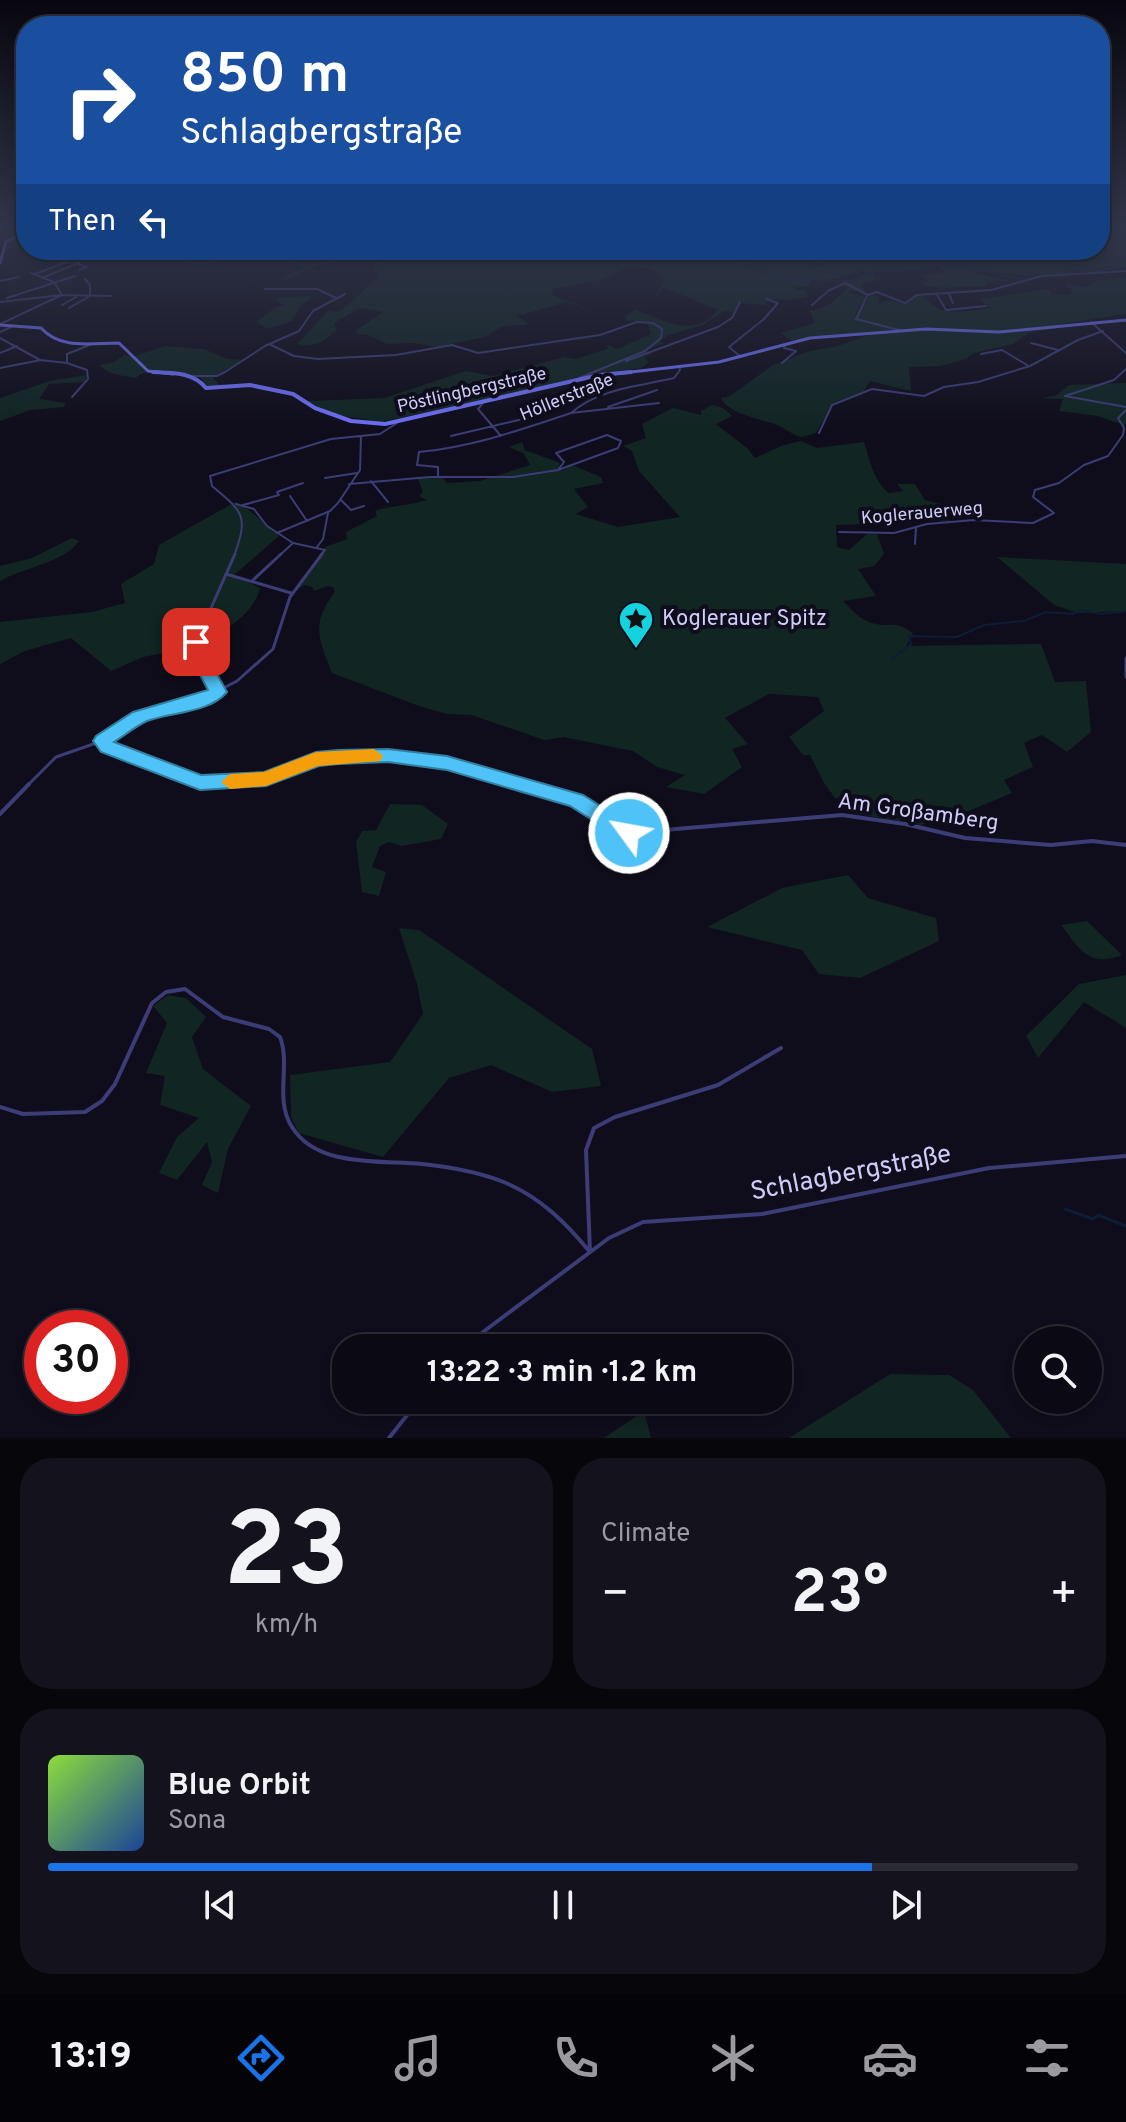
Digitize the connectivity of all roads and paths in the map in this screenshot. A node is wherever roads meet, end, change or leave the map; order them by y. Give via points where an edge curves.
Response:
1 (21, 294) edge
2 (89, 294) edge
3 (90, 294) edge
4 (91, 294) edge
5 (328, 294) edge
6 (345, 294) dead end
7 (824, 294) edge
8 (886, 294) edge
9 (924, 294) edge
10 (937, 294) edge
11 (949, 294) edge
12 (62, 295) junction
13 (79, 295) junction
14 (868, 295) edge
15 (111, 296) dead end
16 (336, 298) junction
17 (766, 299) dead end
18 (0, 301) edge
19 (740, 302) dead end
20 (953, 303) dead end
21 (62, 305) dead end
22 (812, 305) dead end
23 (986, 306) dead end
24 (69, 308) dead end
25 (1126, 320) edge
26 (1091, 322) junction
27 (0, 324) edge
28 (11, 327) junction
29 (903, 331) junction
30 (1103, 331) junction
31 (0, 332) edge
32 (0, 338) edge
33 (92, 343) junction
34 (786, 343) junction
35 (1031, 343) dead end
36 (269, 344) junction
37 (17, 346) junction
38 (1058, 350) junction
39 (0, 353) edge
40 (1126, 353) edge
41 (981, 354) dead end
42 (740, 356) junction
43 (41, 360) junction
44 (619, 361) junction
45 (67, 363) junction
46 (782, 363) dead end
47 (679, 366) junction
48 (1030, 366) junction
49 (0, 368) edge
50 (1126, 369) edge
51 (193, 376) junction
52 (570, 383) junction
53 (657, 390) dead end
54 (72, 397) dead end
55 (483, 403) junction
56 (659, 403) dead end
57 (1126, 408) edge
58 (607, 409) junction
59 (571, 413) junction
60 (523, 419) dead end
61 (397, 423) junction
62 (490, 426) junction
63 (819, 433) dead end
64 (361, 436) junction
65 (451, 436) dead end
66 (501, 436) junction
67 (1124, 436) edge
68 (557, 471) junction
69 (359, 473) junction
70 (438, 477) junction
71 (325, 478) dead end
72 (371, 481) junction
73 (303, 483) dead end
74 (349, 484) junction
75 (290, 496) dead end
76 (341, 500) junction
77 (388, 502) dead end
78 (236, 504) junction
79 (243, 505) junction
80 (364, 506) dead end
81 (351, 510) junction
82 (327, 512) junction
83 (345, 512) dead end
84 (307, 521) junction
85 (916, 528) junction
86 (839, 532) dead end
87 (277, 533) junction
88 (293, 543) junction
89 (915, 544) dead end
90 (317, 547) junction
91 (226, 574) junction
92 (252, 581) junction
93 (292, 594) junction
94 (1126, 658) edge
95 (1126, 677) edge
96 (218, 692) junction
97 (102, 741) junction
98 (0, 814) edge
99 (1126, 845) edge
100 (781, 1048) dead end
101 (0, 1107) edge
102 (1126, 1156) edge
103 (590, 1252) junction
104 (481, 1334) edge
105 (408, 1414) edge
106 (389, 1438) edge

1 - 18 street
2 - 13 street
3 - 24 street
4 - 15 street
5 - 16 street
6 - 16 street
7 - 22 street
8 - 9 street via 905,303
10 - 23 street via 946,310
11 - 20 street
12 - 13 street
12 - 18 street
12 - 27 street
13 - 21 street
14 - 29 street via 856,319
16 - 36 street via 313,311 299,331
17 - 42 street via 778,303 729,347
19 - 44 street via 735,317 709,332 654,354
25 - 26 main road, Pöstlingbergstraße
26 - 29 main road, Pöstlingbergstraße via 993,332
26 - 30 street
27 - 28 main road, Pöstlingbergstraße
28 - 31 street
28 - 33 main road, Pöstlingbergstraße via 41,328 60,343
29 - 34 main road, Pöstlingbergstraße
30 - 38 street
30 - 40 street
32 - 37 street
33 - 45 street via 67,354
33 - 51 main road, Pöstlingbergstraße via 124,345 148,371
34 - 42 main road, Pöstlingbergstraße
34 - 46 street via 784,348 796,351
35 - 38 street
36 - 44 street via 294,356 318,359 396,355 452,345 476,352 600,335 637,322 662,329 654,345
36 - 51 street via 217,376
37 - 39 street
37 - 43 street
38 - 48 street
41 - 48 street via 1002,350
42 - 47 main road, Pöstlingbergstraße
43 - 45 street
43 - 49 street
44 - 52 street
45 - 54 street via 89,374
47 - 52 main road, Pöstlingbergstraße
47 - 59 street, Höllerstraße via 674,378 611,392
48 - 63 street via 924,396 867,390 834,403
50 - 57 street via 1114,380 1065,396
51 - 61 main road, Pöstlingbergstraße via 209,388 245,385 298,396 343,419
52 - 55 main road, Pöstlingbergstraße
53 - 58 street
55 - 61 main road, Pöstlingbergstraße
55 - 62 street, Höllerstraße via 478,409
56 - 58 street
57 - 67 street via 1118,418
58 - 59 street
59 - 66 street, Höllerstraße
60 - 62 street
61 - 64 street via 385,432
62 - 65 street
62 - 66 street, Höllerstraße
64 - 69 street
64 - 78 street via 331,439 212,474 210,483
66 - 70 street via 420,452 417,465 438,467
67 - 85 street, Koglerauerweg via 1110,454 1077,468 1059,483 1035,490 1033,497 1054,512 1051,517 1033,523 968,520
68 - 68 street via 618,448 620,439 605,436 557,452 564,462
68 - 70 street via 508,479
69 - 71 street
69 - 74 street
70 - 72 street
72 - 74 street
72 - 77 street
73 - 79 street
74 - 76 street
75 - 84 street
76 - 81 street
76 - 82 street
78 - 79 street
78 - 91 street via 242,518 240,535
79 - 87 street
80 - 81 street
81 - 83 street
82 - 84 street
82 - 90 street
84 - 87 street
85 - 86 street, Koglerauerweg
85 - 89 street
87 - 88 street
88 - 90 street
88 - 92 street
90 - 93 street via 325,550
91 - 92 street
91 - 96 street via 196,642
92 - 93 street
93 - 96 street via 273,649
94 - 95 street
96 - 97 street via 139,717
97 - 98 street via 56,757
97 - 99 street, Am Großamberg via 116,752 200,783 266,779 316,759 338,757 447,763 571,799 629,833 842,815 965,838
100 - 103 street via 718,1085 607,1119 594,1128 586,1150
101 - 103 street via 25,1114 76,1114 94,1107 116,1082 153,1000 185,989 226,1020 278,1035 283,1046 284,1110 292,1130 305,1142 337,1156 454,1167 501,1179 557,1215
102 - 103 street, Schlagbergstraße via 989,1168 762,1214 655,1220 624,1229
103 - 104 street, Schlagbergstraße
105 - 106 street

